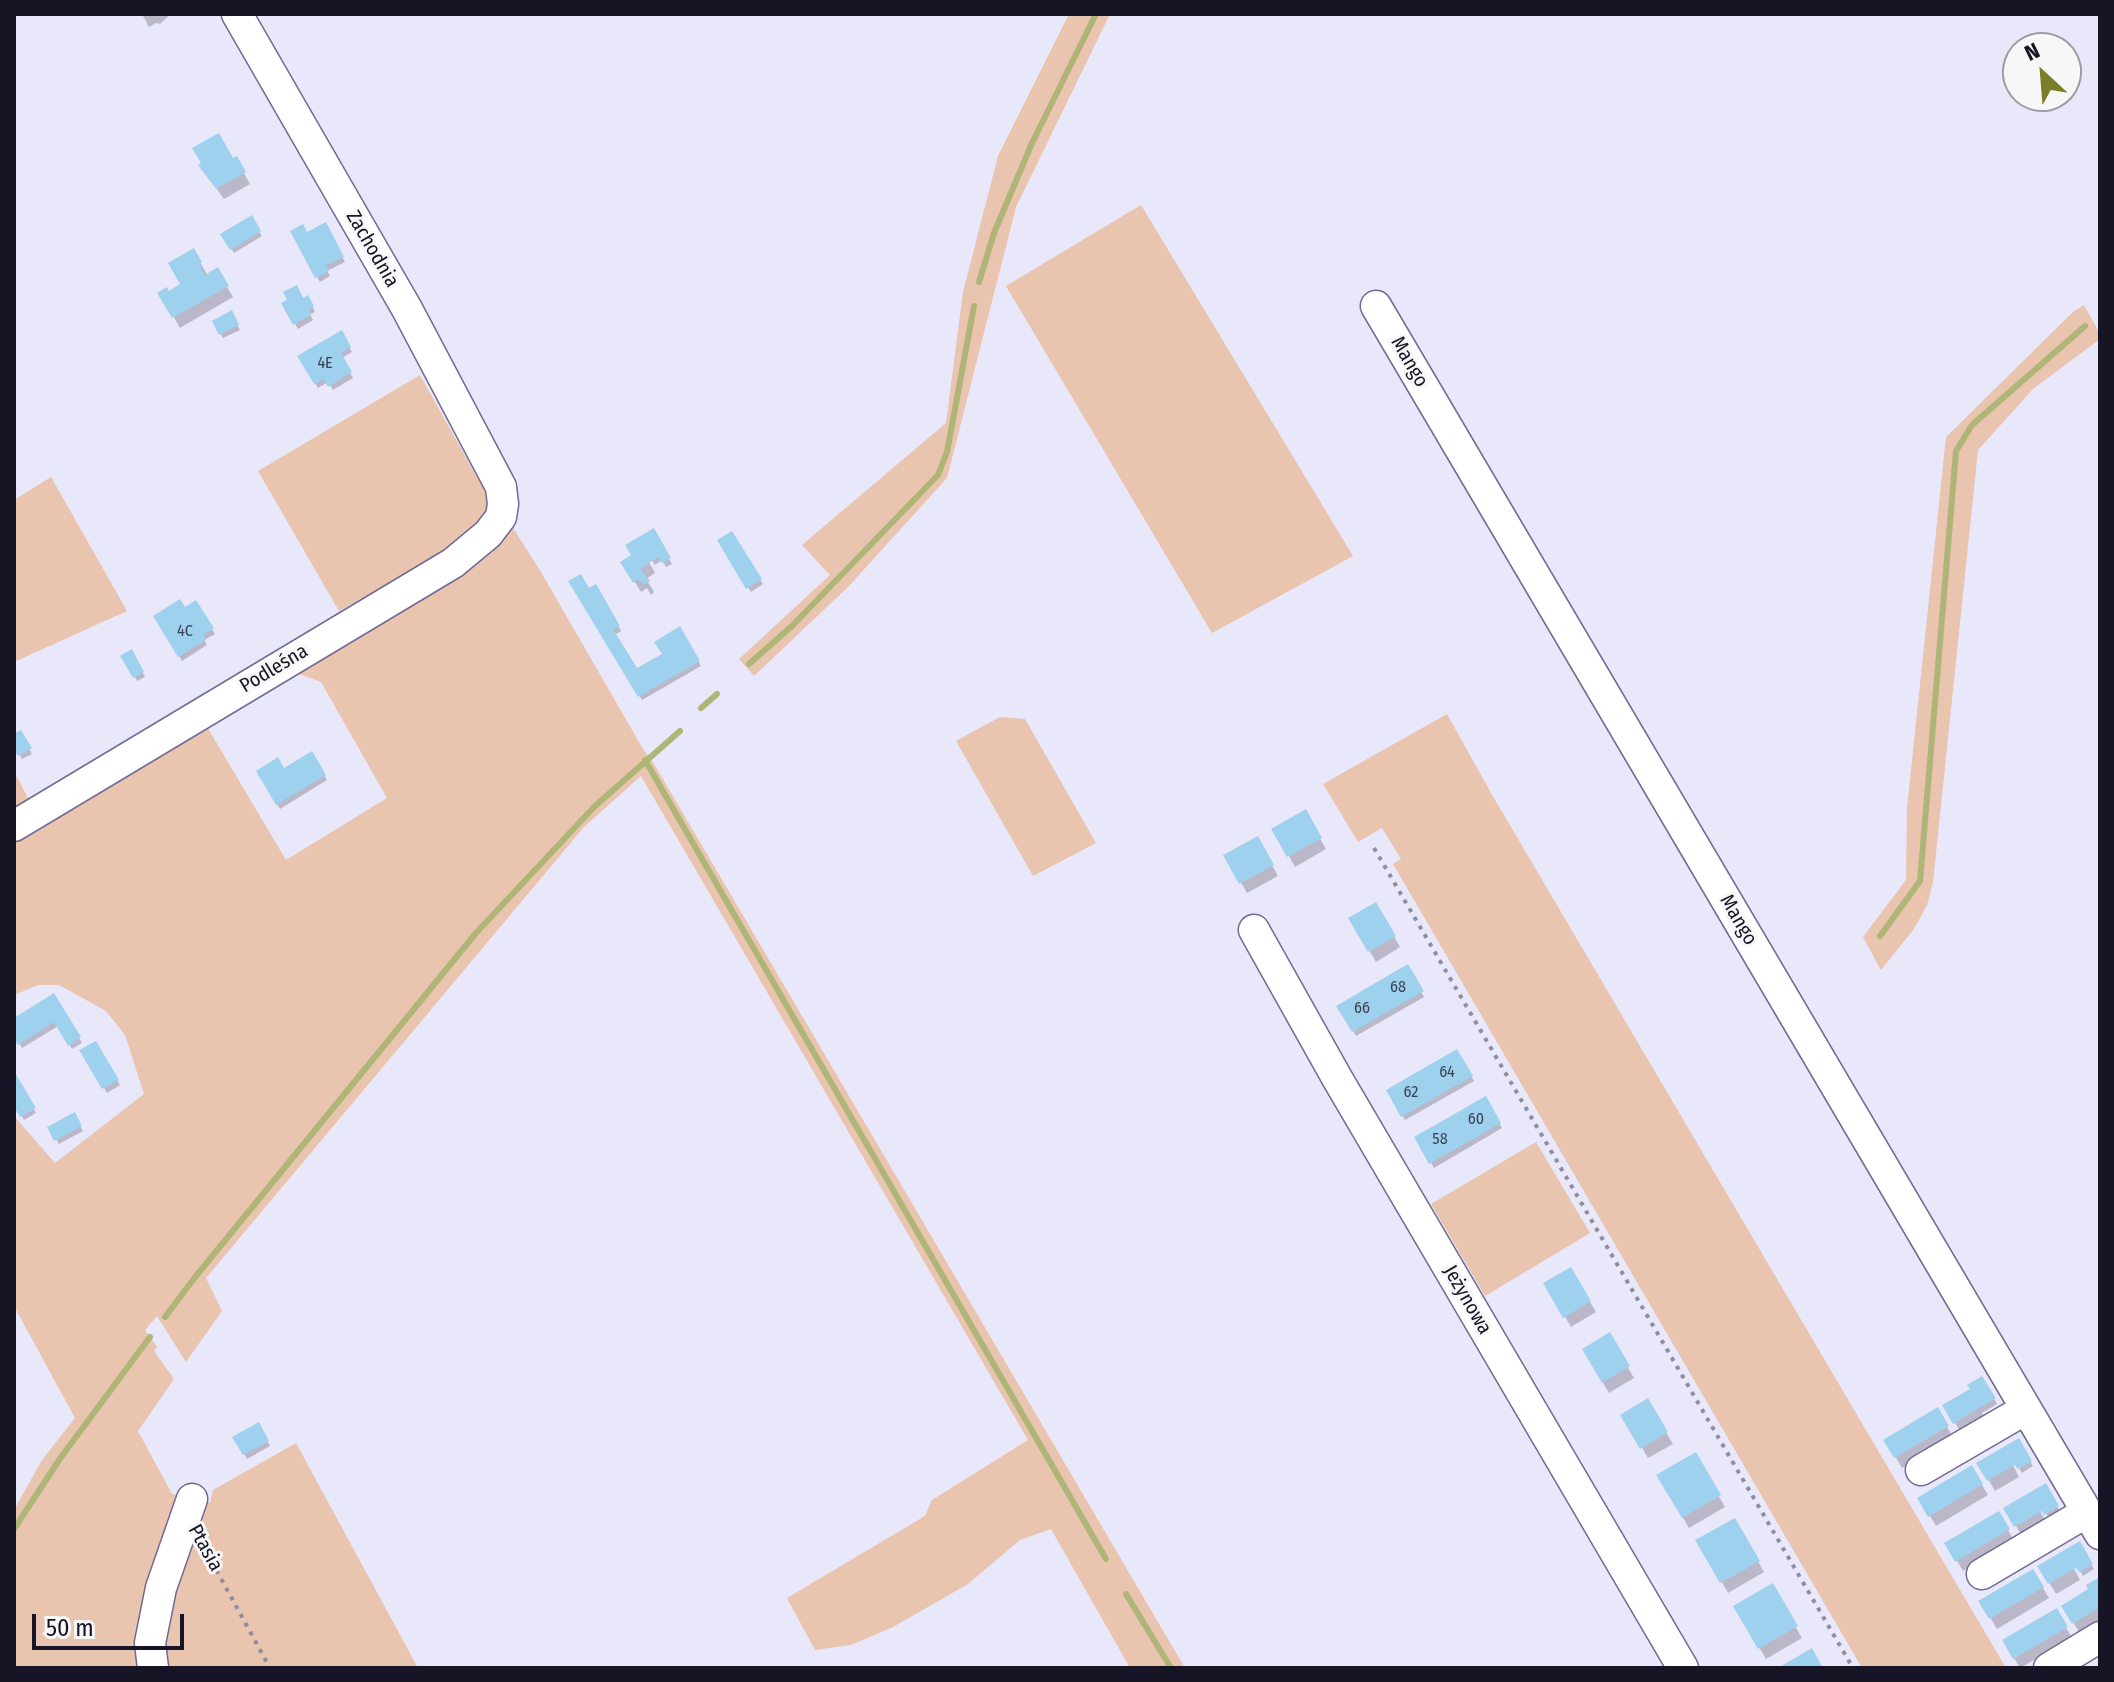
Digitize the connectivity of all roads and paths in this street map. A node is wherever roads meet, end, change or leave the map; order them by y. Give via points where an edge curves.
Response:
1 (237, 14) edge
2 (1376, 306) dead end
3 (501, 487) joint
4 (14, 826) edge
5 (1374, 848) dead end
6 (1254, 930) dead end
7 (2026, 1409) junction
8 (1921, 1470) dead end
9 (189, 1506) joint
10 (2093, 1523) edge
11 (1982, 1574) dead end
12 (2100, 1637) edge
13 (153, 1668) edge
14 (270, 1668) edge
15 (1683, 1668) edge
16 (1853, 1668) edge
17 (2049, 1668) edge

1 - 3 street, Zachodnia via 407,309
2 - 7 street, Mango
3 - 4 street, Podleśna via 501,517 453,563
5 - 16 path
6 - 15 street, Jeżynowa
7 - 8 street
7 - 10 street, Mango
9 - 13 street, Ptasia via 154,1620
9 - 14 path, Ptasia
10 - 11 street
12 - 17 street

